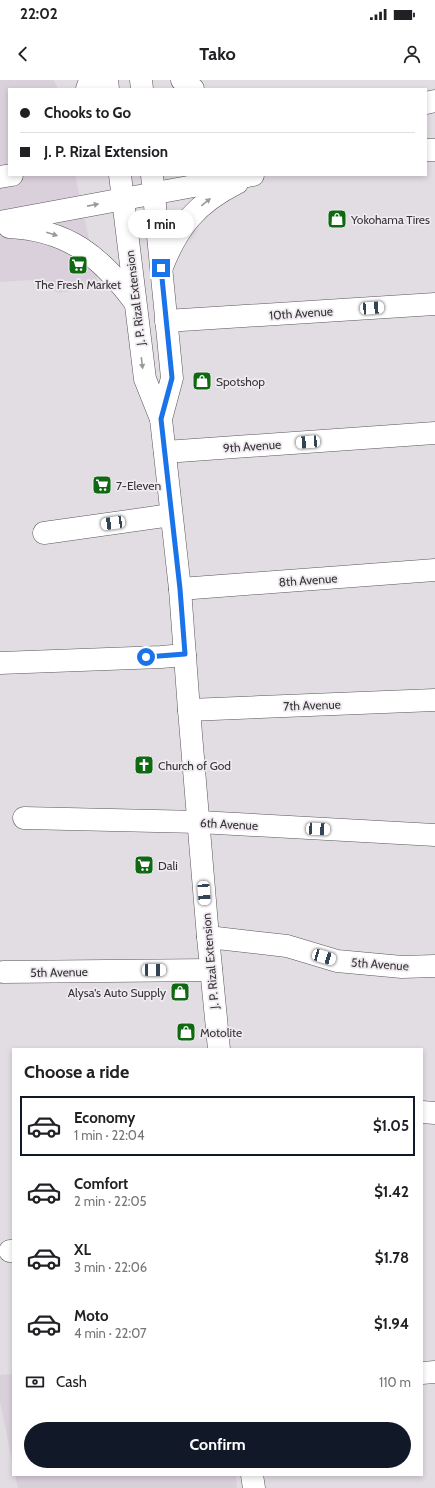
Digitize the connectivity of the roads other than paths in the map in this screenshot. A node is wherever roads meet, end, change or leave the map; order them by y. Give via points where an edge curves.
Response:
1 (182, 80) edge
2 (192, 88) edge
3 (120, 176) edge
4 (242, 176) edge
5 (251, 176) edge
6 (153, 184) edge
7 (123, 199) junction
8 (0, 222) edge
9 (0, 226) edge
10 (161, 268) junction
11 (134, 301) junction
12 (435, 304) edge
13 (166, 321) junction
14 (161, 419) junction
15 (435, 433) edge
16 (165, 452) junction
17 (171, 515) junction
18 (44, 533) dead end
19 (435, 570) edge
20 (180, 589) junction
21 (185, 654) junction
22 (0, 663) edge
23 (435, 700) edge
24 (189, 710) junction
25 (24, 818) dead end
26 (199, 822) junction
27 (435, 835) edge
28 (208, 937) junction
29 (435, 966) edge
30 (211, 970) junction
31 (3, 972) dead end
32 (219, 1048) edge
33 (423, 1112) edge
34 (435, 1112) edge
35 (435, 1372) edge
36 (423, 1373) edge
37 (252, 1476) edge
38 (254, 1488) edge

1 - 2 street
3 - 7 street, J. P. Rizal Extension
4 - 6 street
10 -> 5 street via 176,236 194,212 220,192
6 - 7 street
6 - 10 street, J. P. Rizal Extension
8 -> 7 street
7 - 11 street, J. P. Rizal Extension
9 -> 11 street via 45,232 74,244 112,273
10 - 13 street, J. P. Rizal Extension
11 -> 14 street, J. P. Rizal Extension via 145,379
12 - 13 street, 10th Avenue
13 - 14 street, J. P. Rizal Extension via 172,378
14 - 16 street, J. P. Rizal Extension
15 - 16 street, 9th Avenue
16 - 17 street, J. P. Rizal Extension
17 - 18 street
17 - 20 street, J. P. Rizal Extension
19 - 20 street, 8th Avenue
20 - 21 street, J. P. Rizal Extension
21 - 22 street
21 - 24 street, J. P. Rizal Extension
23 - 24 street, 7th Avenue
24 - 26 street, J. P. Rizal Extension
25 - 26 street, 6th Avenue
26 - 27 street, 6th Avenue
26 - 28 street, J. P. Rizal Extension
28 - 29 street, 5th Avenue via 287,946 337,961 402,967
28 - 30 street, J. P. Rizal Extension
30 - 31 street, 5th Avenue
30 - 32 street, J. P. Rizal Extension
33 - 34 street
35 - 36 street
37 - 38 street

